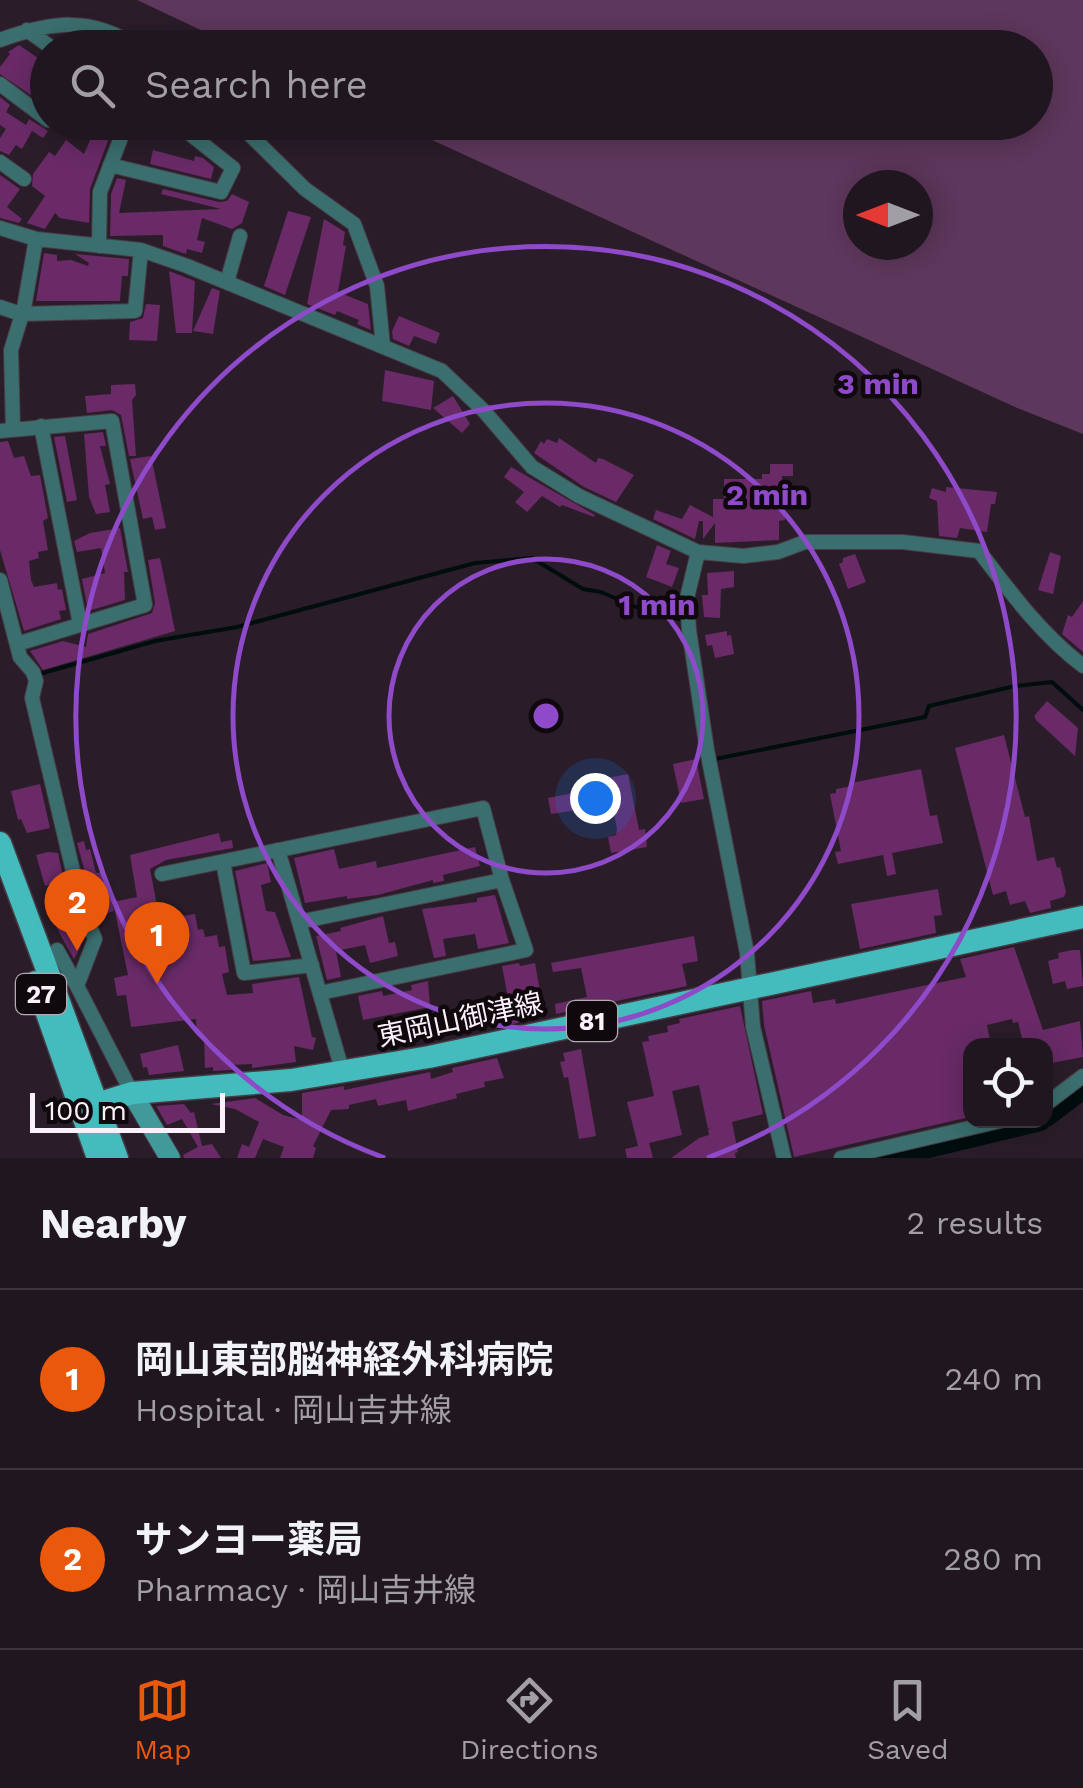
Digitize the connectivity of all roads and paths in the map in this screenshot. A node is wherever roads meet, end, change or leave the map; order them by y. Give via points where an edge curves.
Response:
1 (26, 30) junction
2 (96, 30) edge
3 (30, 33) edge
4 (0, 40) edge
5 (0, 84) edge
6 (30, 107) edge
7 (120, 140) edge
8 (197, 140) edge
9 (256, 140) edge
10 (0, 162) edge
11 (110, 165) junction
12 (24, 180) dead end
13 (0, 228) edge
14 (240, 236) dead end
15 (36, 239) junction
16 (100, 246) junction
17 (141, 250) junction
18 (227, 282) junction
19 (0, 307) edge
20 (22, 314) junction
21 (383, 346) junction
22 (41, 426) junction
23 (7, 430) edge
24 (698, 552) junction
25 (0, 580) edge
26 (80, 624) junction
27 (16, 644) junction
28 (1083, 666) edge
29 (0, 843) edge
30 (278, 850) junction
31 (222, 862) junction
32 (162, 874) dead end
33 (0, 880) edge
34 (502, 880) junction
35 (1083, 917) edge
36 (299, 922) junction
37 (56, 950) dead end
38 (312, 966) junction
39 (77, 986) junction
40 (750, 988) junction
41 (320, 994) junction
42 (343, 1074) junction
43 (1083, 1076) edge
44 (132, 1093) junction
45 (1053, 1099) edge
46 (90, 1106) junction
47 (970, 1128) edge
48 (847, 1157) edge
49 (98, 1158) edge
50 (118, 1158) edge
51 (170, 1158) edge
52 (784, 1158) edge

1 - 2 street via 68,22
1 - 3 street
1 - 4 street
5 - 6 street
7 - 11 street
8 - 11 street via 232,168 221,192
9 - 21 street via 354,224 378,286
10 - 12 street
11 - 16 street via 100,192
13 - 15 street
14 - 18 street
15 - 16 street
15 - 20 street
16 - 17 street
17 - 18 street
17 - 20 street via 135,311
18 - 21 street
19 - 20 street
20 - 23 street via 11,350
21 - 24 street via 442,371 532,468
22 - 23 street
22 - 26 street
22 - 26 street via 112,421 145,605
24 - 28 street via 743,556 805,542 980,551 1036,624
24 - 40 street via 687,598 689,630
25 - 27 street
26 - 27 street
27 - 39 street via 36,681 32,698 95,939
29 - 46 main road, 27
30 - 31 street
30 - 34 street via 484,808
30 - 36 street
31 - 32 street
31 - 38 street via 244,973
33 - 46 main road, 27
34 - 36 street
34 - 41 street via 526,950
35 - 40 main road, 東岡山御津線 / 81
36 - 38 street
37 - 39 street
38 - 41 street
39 - 44 street
40 - 42 main road, 東岡山御津線 / 81
40 - 52 street
41 - 42 street
42 - 44 main road, 東岡山御津線 / 81
43 - 45 street
44 - 46 main road, 東岡山御津線 / 81
44 - 51 street
46 - 49 main road, 27
46 - 50 main road, 27
47 - 48 street

